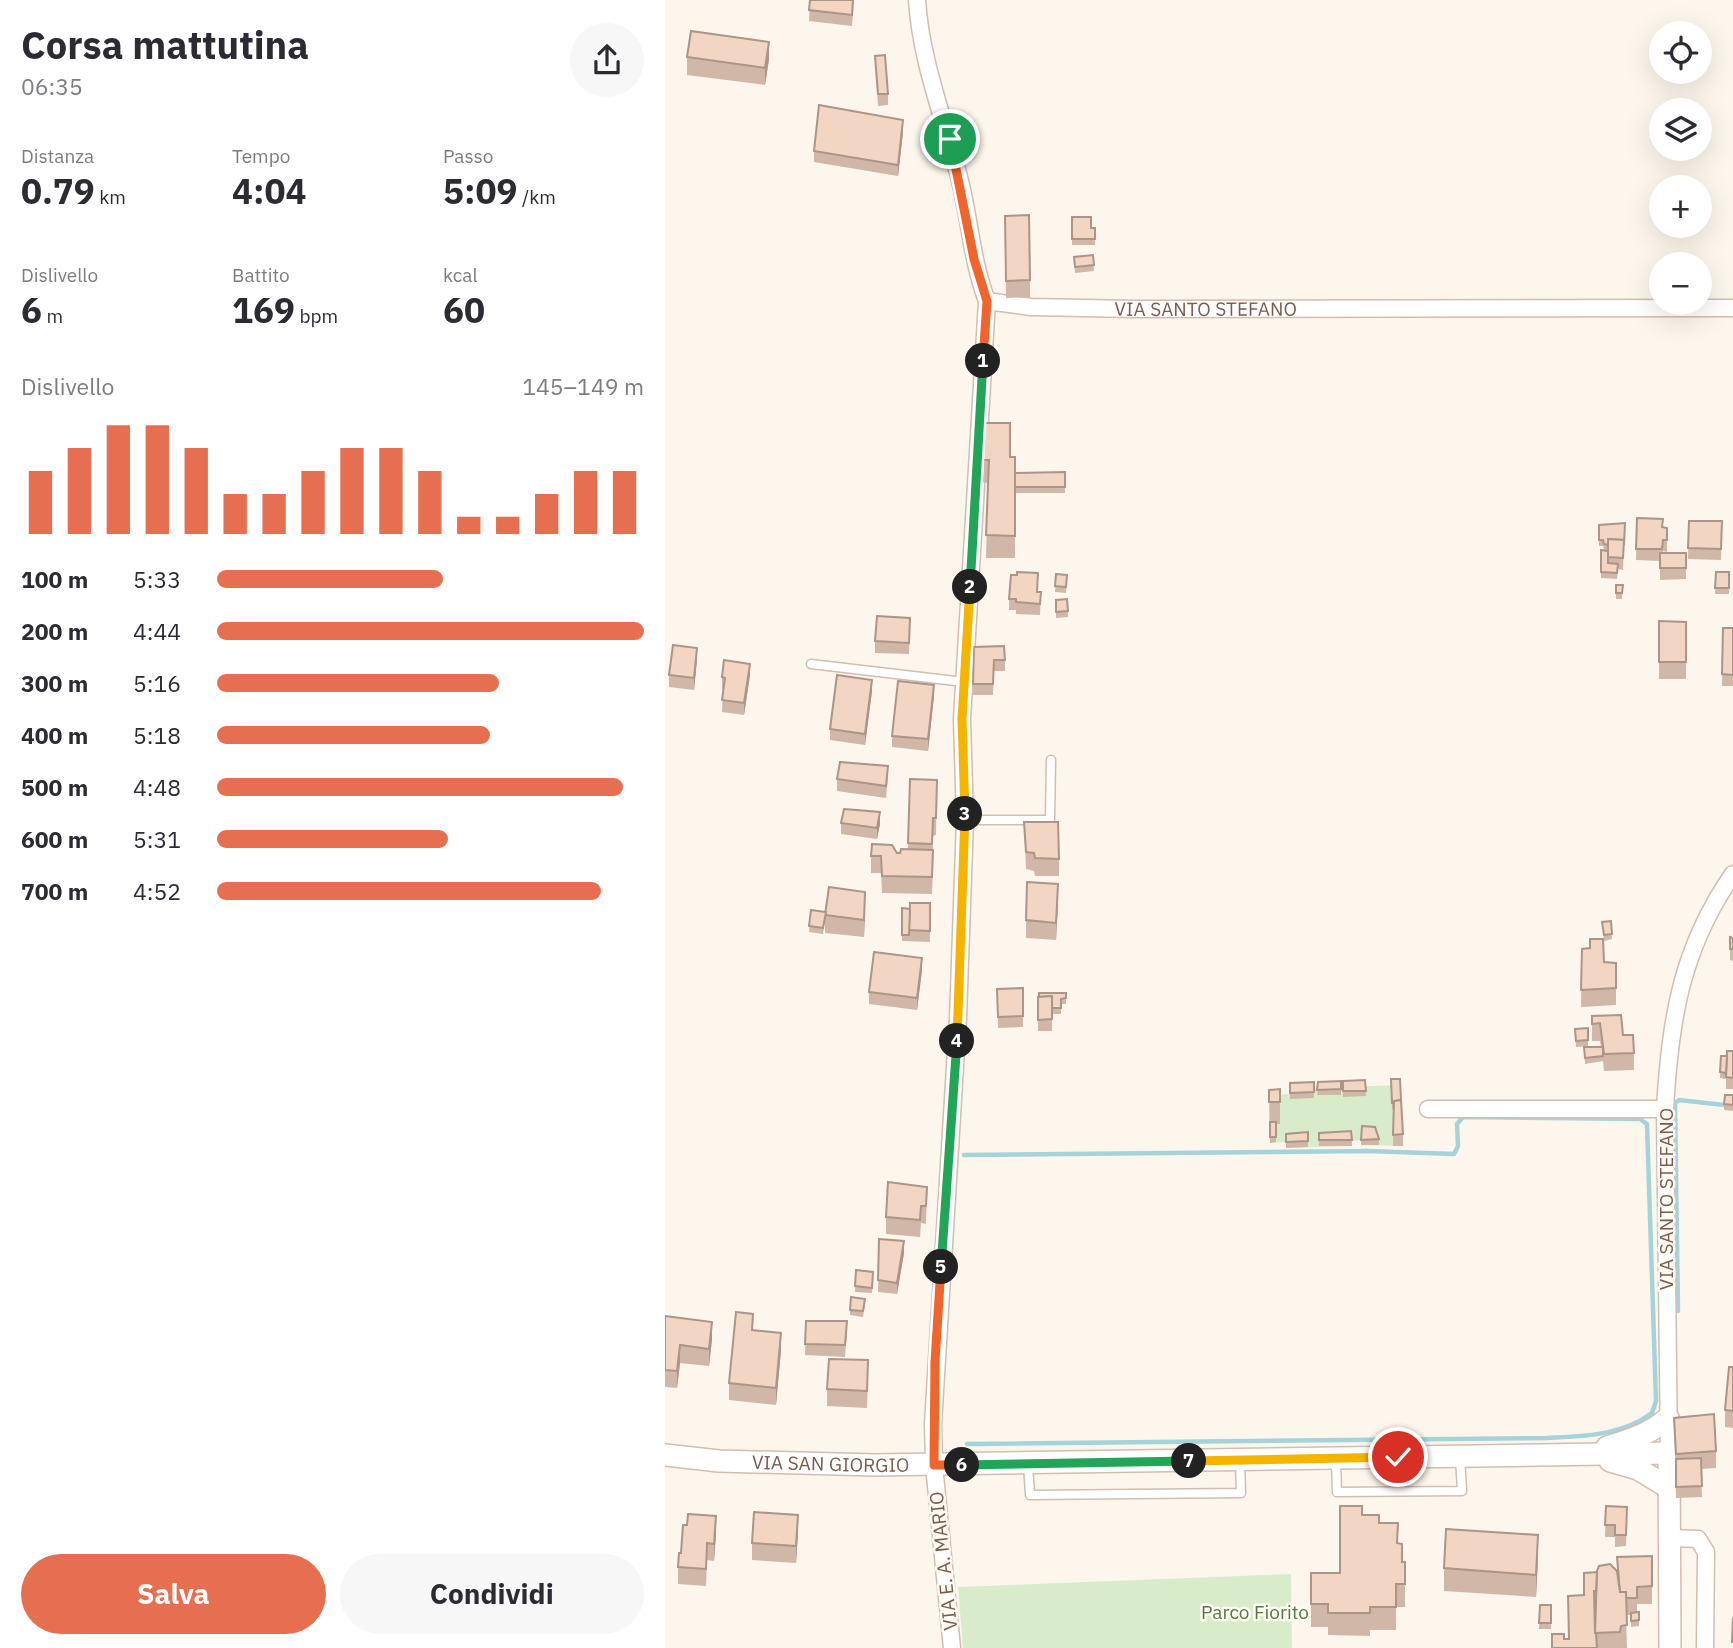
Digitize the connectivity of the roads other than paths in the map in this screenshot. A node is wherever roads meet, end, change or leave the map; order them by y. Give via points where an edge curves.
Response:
1 (916, 0) edge
2 (987, 301) junction
3 (1733, 308) edge
4 (811, 664) dead end
5 (965, 682) junction
6 (1051, 760) dead end
7 (965, 820) junction
8 (1733, 874) edge
9 (1428, 1109) dead end
10 (1665, 1109) junction
11 (1668, 1418) junction
12 (1669, 1453) junction
13 (1584, 1454) junction
14 (665, 1455) edge
15 (1460, 1456) junction
16 (1336, 1458) junction
17 (1240, 1460) junction
18 (1028, 1464) junction
19 (934, 1465) junction
20 (1671, 1489) junction
21 (1672, 1538) junction
22 (952, 1648) edge
23 (1670, 1648) edge
24 (1705, 1648) edge

1 - 2 street via 924,59 950,139
2 - 3 street, VIA SANTO STEFANO via 1031,307 1136,309
2 - 5 street, VIA E. A. MARIO
4 - 5 lane
5 - 7 street, VIA E. A. MARIO
6 - 7 lane via 1050,820
7 - 19 street, VIA E. A. MARIO via 958,1018 935,1362
8 - 10 street, VIA SANTO STEFANO via 1701,926 1681,980 1667,1060
9 - 10 street
10 - 11 street, VIA SANTO STEFANO
11 - 12 street, VIA SANTO STEFANO
11 - 13 street, VIA SAN GIORGIO via 1636,1438
12 - 13 street, VIA SAN GIORGIO
12 - 20 street, VIA SANTO STEFANO
13 - 15 street, VIA SAN GIORGIO
13 - 20 street, VIA SAN GIORGIO via 1638,1469
14 - 19 street, VIA SAN GIORGIO via 719,1461
15 - 16 street, VIA SAN GIORGIO
15 - 16 lane via 1462,1491 1337,1492
16 - 17 street, VIA SAN GIORGIO
17 - 18 street, VIA SAN GIORGIO
17 - 18 lane via 1241,1493 1030,1495
18 - 19 street, VIA SAN GIORGIO
19 - 22 street, VIA E. A. MARIO
20 - 21 street, VIA SANTO STEFANO
21 - 23 street, VIA SANTO STEFANO
21 - 24 street via 1698,1539 1706,1552

